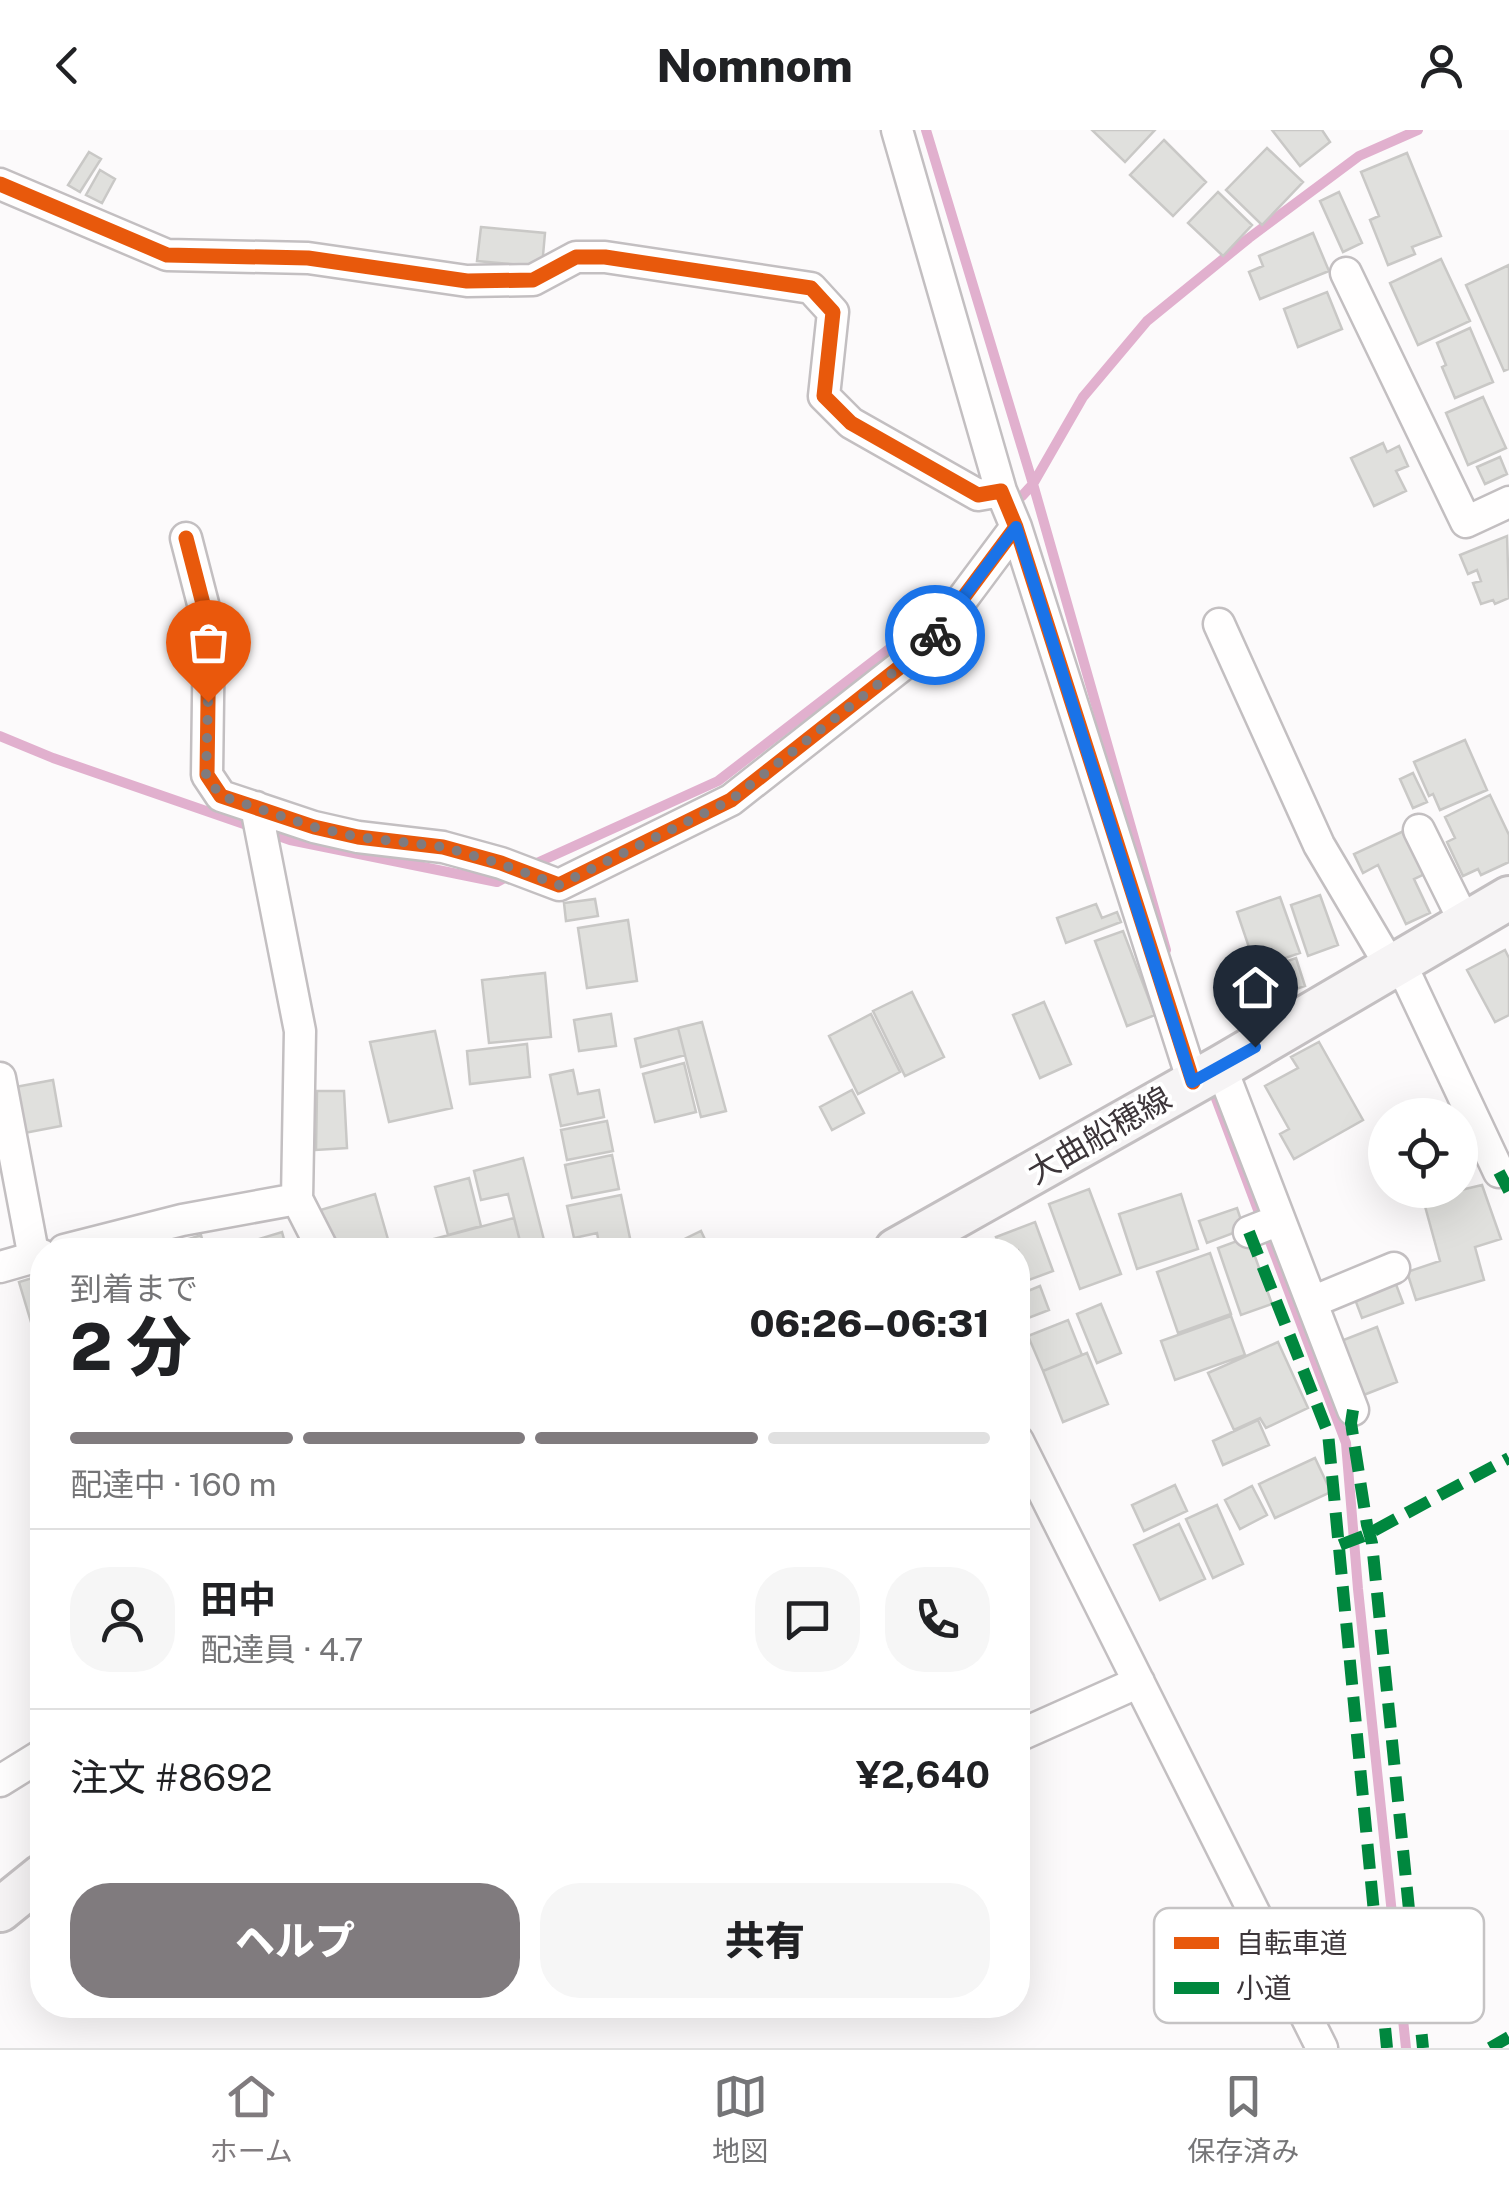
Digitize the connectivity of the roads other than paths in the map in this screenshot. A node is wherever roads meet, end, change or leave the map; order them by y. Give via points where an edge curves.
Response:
1 (897, 130) edge
2 (0, 184) edge
3 (1346, 273) dead end
4 (1002, 491) junction
5 (1509, 502) edge
6 (1016, 527) junction
7 (186, 538) dead end
8 (1219, 624) dead end
9 (256, 807) junction
10 (1419, 830) dead end
11 (1509, 898) edge
12 (1466, 925) junction
13 (1396, 965) junction
14 (1207, 1074) junction
15 (0, 1078) edge
16 (1499, 1172) dead end
17 (297, 1199) junction
18 (43, 1238) edge
19 (111, 1238) edge
20 (317, 1238) edge
21 (925, 1238) edge
22 (30, 1258) edge
23 (0, 1266) edge
24 (1394, 1268) dead end
25 (1312, 1302) junction
26 (1352, 1410) dead end
27 (1030, 1465) edge
28 (1139, 1682) junction
29 (1030, 1731) edge
30 (30, 1762) edge
31 (0, 1781) edge
32 (30, 1886) edge
33 (1252, 1908) edge
34 (0, 1910) edge
35 (1310, 2023) edge
36 (1322, 2048) edge

1 - 4 street
2 - 4 street via 167,255 308,258 467,281 533,280 576,257 605,257 811,288 832,312 824,396 851,423 978,495
3 - 5 street via 1466,522
4 - 6 street
6 - 9 street via 928,645 731,800 559,885 444,847 358,837
6 - 14 street
7 - 9 street via 209,628 206,776 221,796
8 - 13 street via 1319,846
9 - 17 street via 300,1030
10 - 12 street
11 - 12 main road, 大曲船穂線
12 - 13 main road, 大曲船穂線
13 - 14 main road, 大曲船穂線
13 - 16 street
14 - 21 main road, 大曲船穂線
14 - 25 street via 1264,1226
15 - 18 street
17 - 19 street
17 - 20 street
22 - 23 street
24 - 25 street
25 - 26 street
27 - 28 street
28 - 29 street
28 - 33 street
30 - 31 street
32 - 34 main road
35 - 36 street

